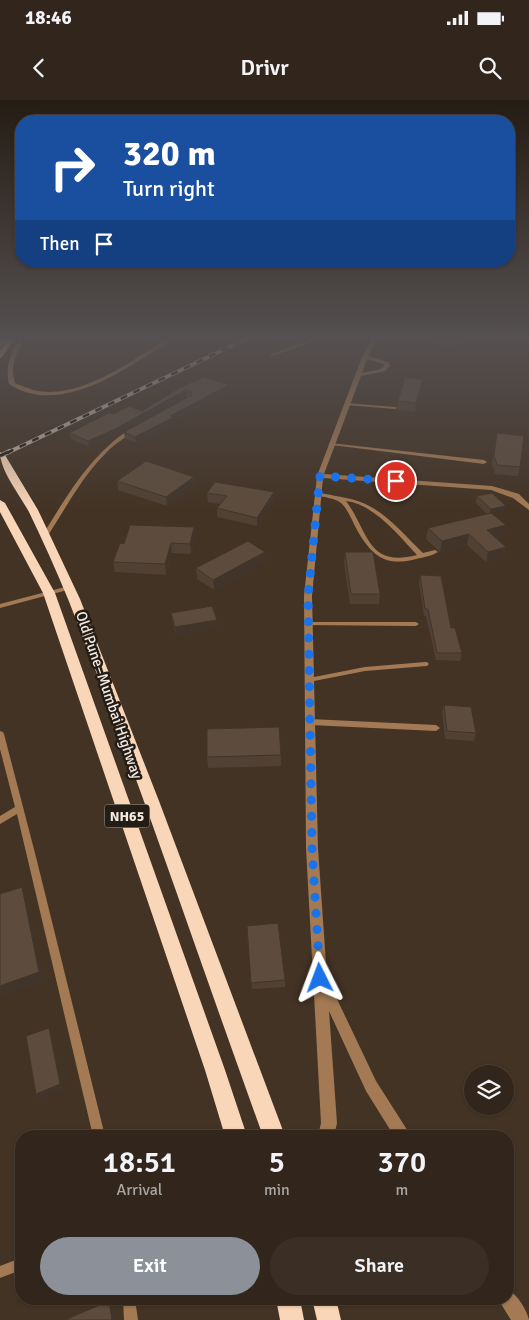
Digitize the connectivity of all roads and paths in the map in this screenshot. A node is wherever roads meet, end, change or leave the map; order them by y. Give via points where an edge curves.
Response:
1 (350, 396) edge
2 (347, 404) junction
3 (395, 408) dead end
4 (141, 425) edge
5 (332, 444) junction
6 (0, 455) edge
7 (484, 462) dead end
8 (320, 476) junction
9 (318, 494) junction
10 (339, 499) junction
11 (0, 503) edge
12 (529, 508) edge
13 (45, 536) junction
14 (435, 552) dead end
15 (422, 556) junction
16 (69, 588) junction
17 (50, 593) junction
18 (0, 606) edge
19 (308, 624) junction
20 (416, 624) dead end
21 (425, 664) dead end
22 (309, 680) junction
23 (310, 722) junction
24 (436, 728) dead end
25 (0, 734) edge
26 (19, 808) junction
27 (0, 821) edge
28 (320, 978) junction
29 (98, 1130) edge
30 (234, 1130) edge
31 (272, 1130) edge
32 (327, 1130) edge
33 (399, 1130) edge
34 (15, 1266) edge
35 (0, 1272) edge
36 (130, 1305) edge
37 (289, 1305) edge
38 (325, 1305) edge
39 (511, 1305) edge
40 (131, 1320) edge
41 (292, 1320) edge
42 (329, 1320) edge
43 (521, 1320) edge

1 - 2 street
2 - 3 lane
2 - 5 street
4 - 13 lane via 105,449
5 - 7 lane
5 - 8 street
6 - 13 highway, Old Pune–Mumbai Highway
8 - 9 street
8 - 12 street via 492,488 516,496
9 - 10 lane
9 - 19 street via 308,586
10 - 15 lane via 355,500 370,507
10 - 15 lane via 345,503 378,556 395,561
11 - 17 highway, Old Pune–Mumbai Highway / NH65
13 - 16 highway, Old Pune–Mumbai Highway / NH65
14 - 15 lane
16 - 17 lane
16 - 31 highway, Old Pune–Mumbai Highway / NH65 via 126,732
17 - 18 lane
17 - 30 highway, Old Pune–Mumbai Highway / NH65
19 - 20 lane
19 - 22 street
21 - 22 lane via 365,669
22 - 23 street
23 - 24 lane
23 - 28 street via 312,848
25 - 26 lane
26 - 27 lane
26 - 29 lane
28 - 32 street
28 - 33 street via 372,1086
34 - 35 lane
36 - 40 lane
37 - 41 highway
38 - 42 highway
39 - 43 street

